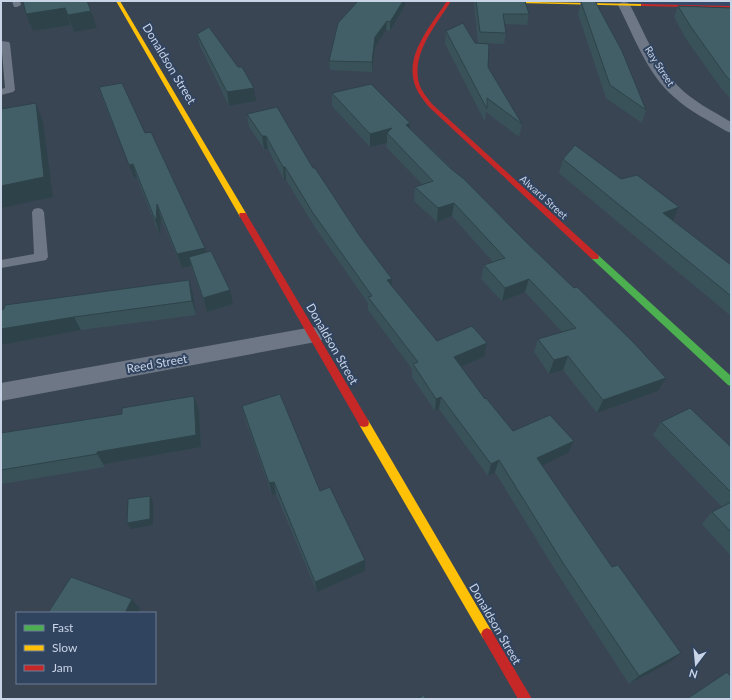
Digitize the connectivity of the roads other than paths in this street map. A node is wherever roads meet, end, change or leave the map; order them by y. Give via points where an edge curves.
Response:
1 (118, 1) edge
2 (449, 1) edge
3 (480, 1) edge
4 (622, 3) edge
5 (731, 7) edge
6 (1, 44) edge
7 (1, 92) edge
8 (731, 128) edge
9 (38, 212) dead end
10 (1, 264) edge
11 (313, 335) junction
12 (731, 382) edge
13 (1, 392) edge
14 (525, 699) edge

1 - 11 street, Donaldson Street
2 - 12 street, Alward Street via 419,53 416,63 416,81 430,105
3 - 4 street
4 - 5 street
4 - 8 street, Ray Street via 672,88
6 - 7 lane via 6,44 10,90
9 - 10 lane via 41,257
11 - 13 street, Reed Street
11 - 14 street, Donaldson Street

